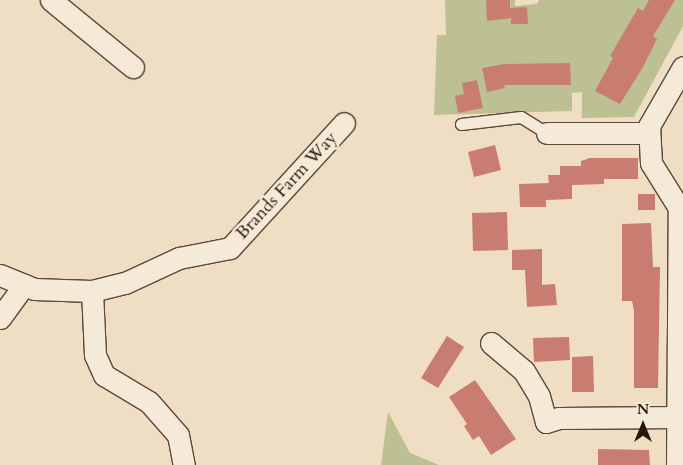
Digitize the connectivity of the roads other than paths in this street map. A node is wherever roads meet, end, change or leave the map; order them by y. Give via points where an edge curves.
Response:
1 (51, 0) edge
2 (683, 66) edge
3 (133, 67) dead end
4 (344, 124) dead end
5 (461, 124) dead end
6 (548, 133) joint
7 (649, 133) junction
8 (0, 275) edge
9 (24, 285) junction
10 (92, 291) junction
11 (0, 318) edge
12 (492, 343) dead end
13 (681, 353) edge
14 (678, 417) junction
15 (184, 465) edge
16 (677, 465) edge

1 - 3 street
2 - 7 street via 649,126
4 - 10 street, Brands Farm Way via 230,248 179,258 125,283
5 - 6 lane via 521,117
6 - 7 street
7 - 13 street via 651,163 679,208
8 - 9 street, Brands Farm Way
9 - 10 street, Brands Farm Way via 34,289
9 - 11 street
10 - 15 street via 95,355 104,375 149,402 178,435
12 - 14 street via 524,371 538,396 546,422 559,418
13 - 14 street
14 - 16 street

